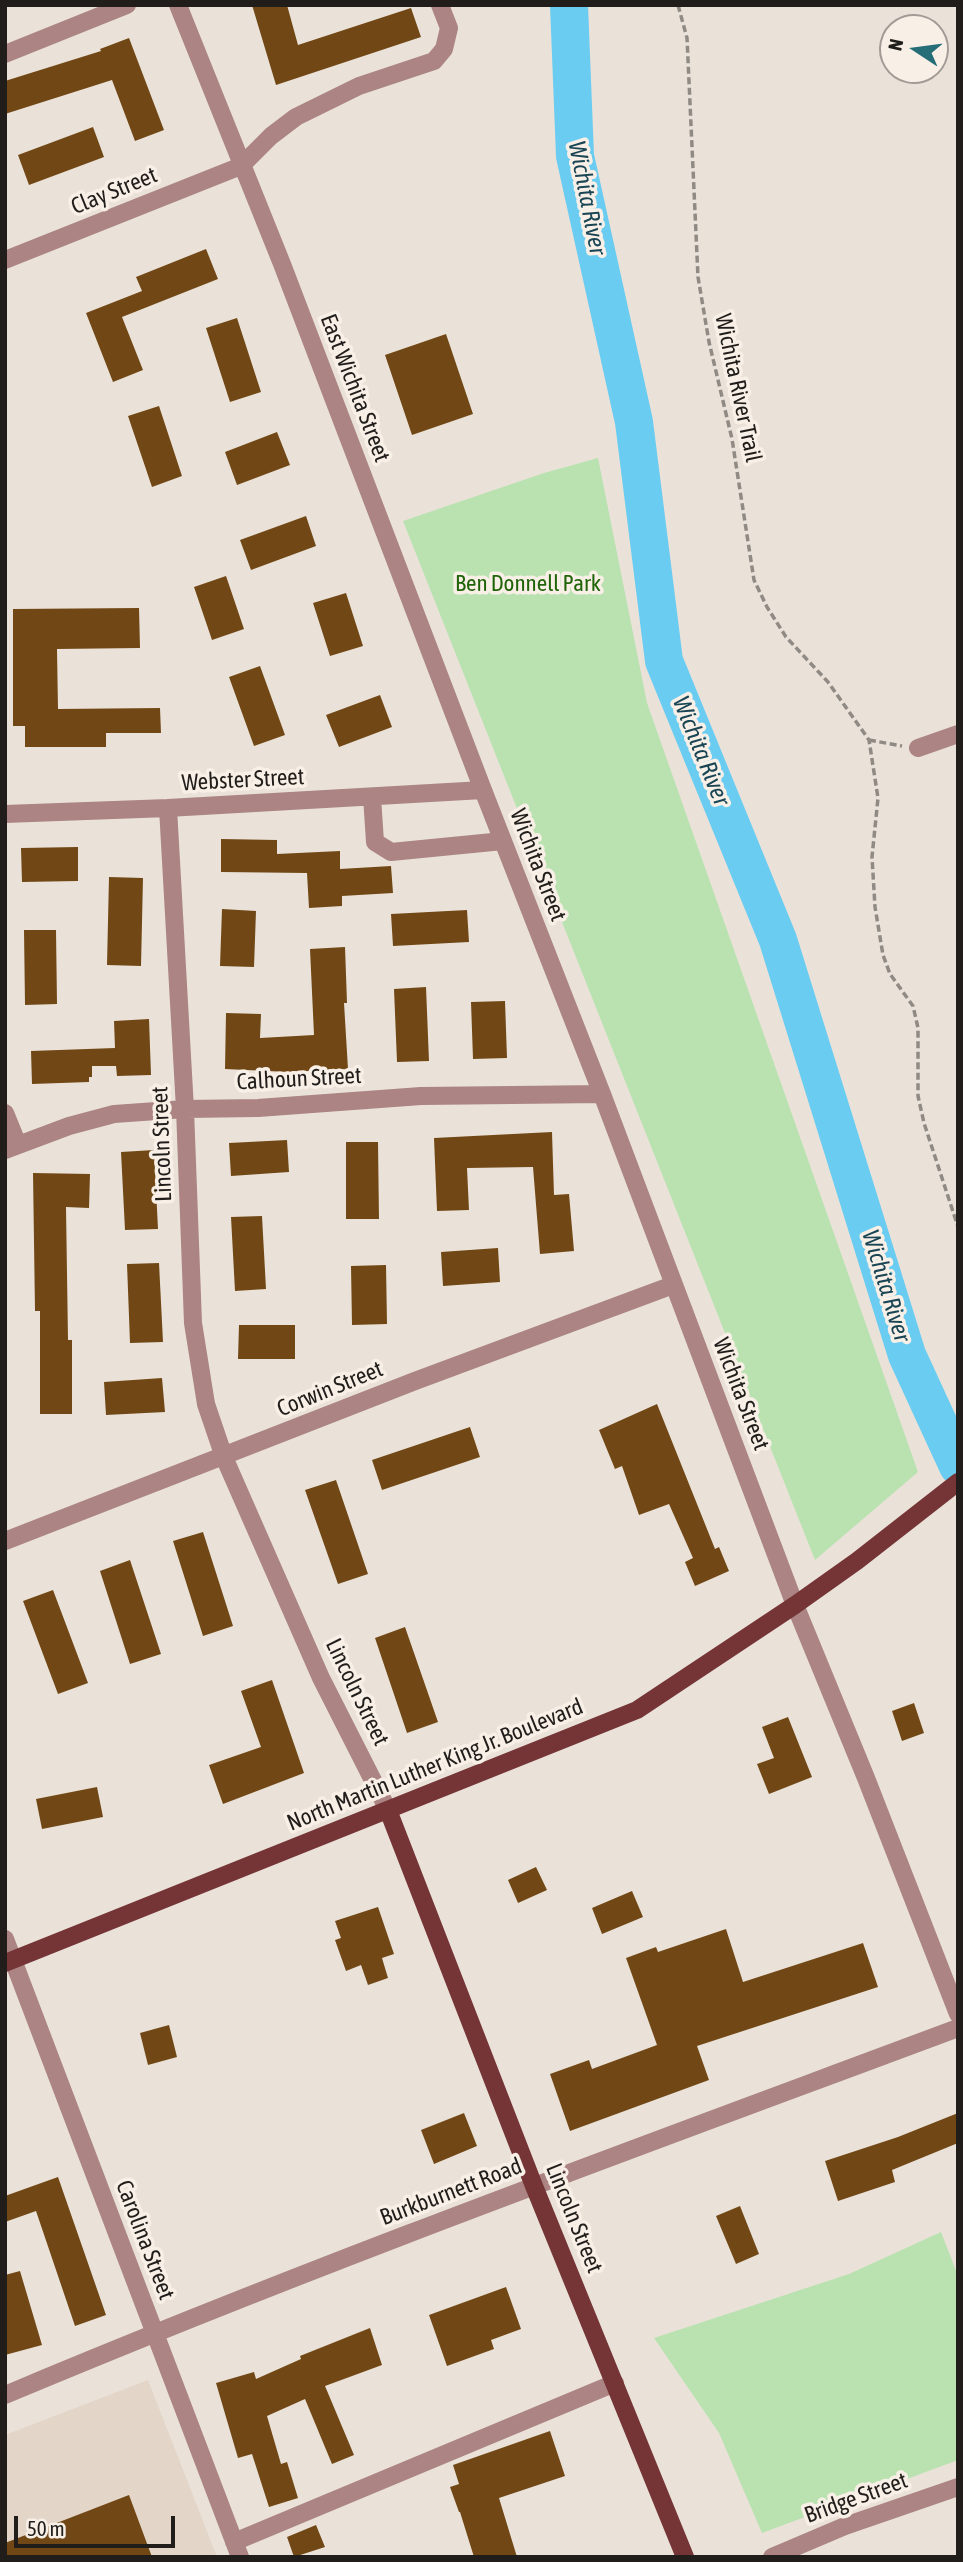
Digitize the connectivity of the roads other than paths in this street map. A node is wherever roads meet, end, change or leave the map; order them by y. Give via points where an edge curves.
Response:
1 (127, 5) edge
2 (177, 5) edge
3 (440, 5) edge
4 (5, 54) edge
5 (241, 166) junction
6 (5, 260) edge
7 (958, 734) edge
8 (918, 748) road end
9 (483, 790) junction
10 (372, 797) junction
11 (168, 808) junction
12 (5, 814) edge
13 (503, 841) junction
14 (602, 1094) junction
15 (185, 1109) junction
16 (5, 1112) edge
17 (12, 1148) edge
18 (673, 1285) junction
19 (224, 1457) junction
20 (958, 1482) edge
21 (5, 1541) edge
22 (795, 1605) junction
23 (388, 1810) junction
24 (5, 1939) edge
25 (9, 1961) edge
26 (958, 2014) edge
27 (958, 2028) edge
28 (534, 2186) junction
29 (153, 2332) junction
30 (615, 2383) junction
31 (5, 2395) edge
32 (958, 2487) edge
33 (237, 2549) edge
34 (685, 2557) edge
35 (772, 2557) edge

1 - 4 street
2 - 5 street, East Wichita Street
3 - 5 street via 449,28 444,49 434,61 359,86 296,117
5 - 6 street, Clay Street
5 - 9 street, East Wichita Street
7 - 8 street
9 - 10 street, Webster Street
9 - 13 street, Wichita Street
10 - 11 street, Webster Street
10 - 13 street via 375,842 391,852
11 - 12 street, Webster Street
11 - 15 street, Lincoln Street
13 - 14 street, Wichita Street
14 - 15 street, Calhoun Street via 421,1096
14 - 18 street, Wichita Street
15 - 17 street, Calhoun Street via 114,1114
15 - 19 street, Lincoln Street via 195,1342 206,1404
16 - 17 street
18 - 19 street, Corwin Street
18 - 22 street, Wichita Street
19 - 21 street, Corwin Street
19 - 23 street, Lincoln Street via 321,1678
20 - 22 main road, North Martin Luther King Jr. Boulevard
22 - 23 main road, North Martin Luther King Jr. Boulevard via 637,1710
22 - 26 street, Wichita Street
23 - 25 main road, North Martin Luther King Jr. Boulevard
23 - 28 main road, Lincoln Street
24 - 25 street, Carolina Street
25 - 29 street, Carolina Street
27 - 28 street, Burkburnett Road
28 - 29 street, Burkburnett Road
28 - 30 main road, Lincoln Street
29 - 31 street, Burkburnett Road
29 - 33 street, Carolina Street
30 - 33 street
30 - 34 main road, Lincoln Street
32 - 35 street, Bridge Street

